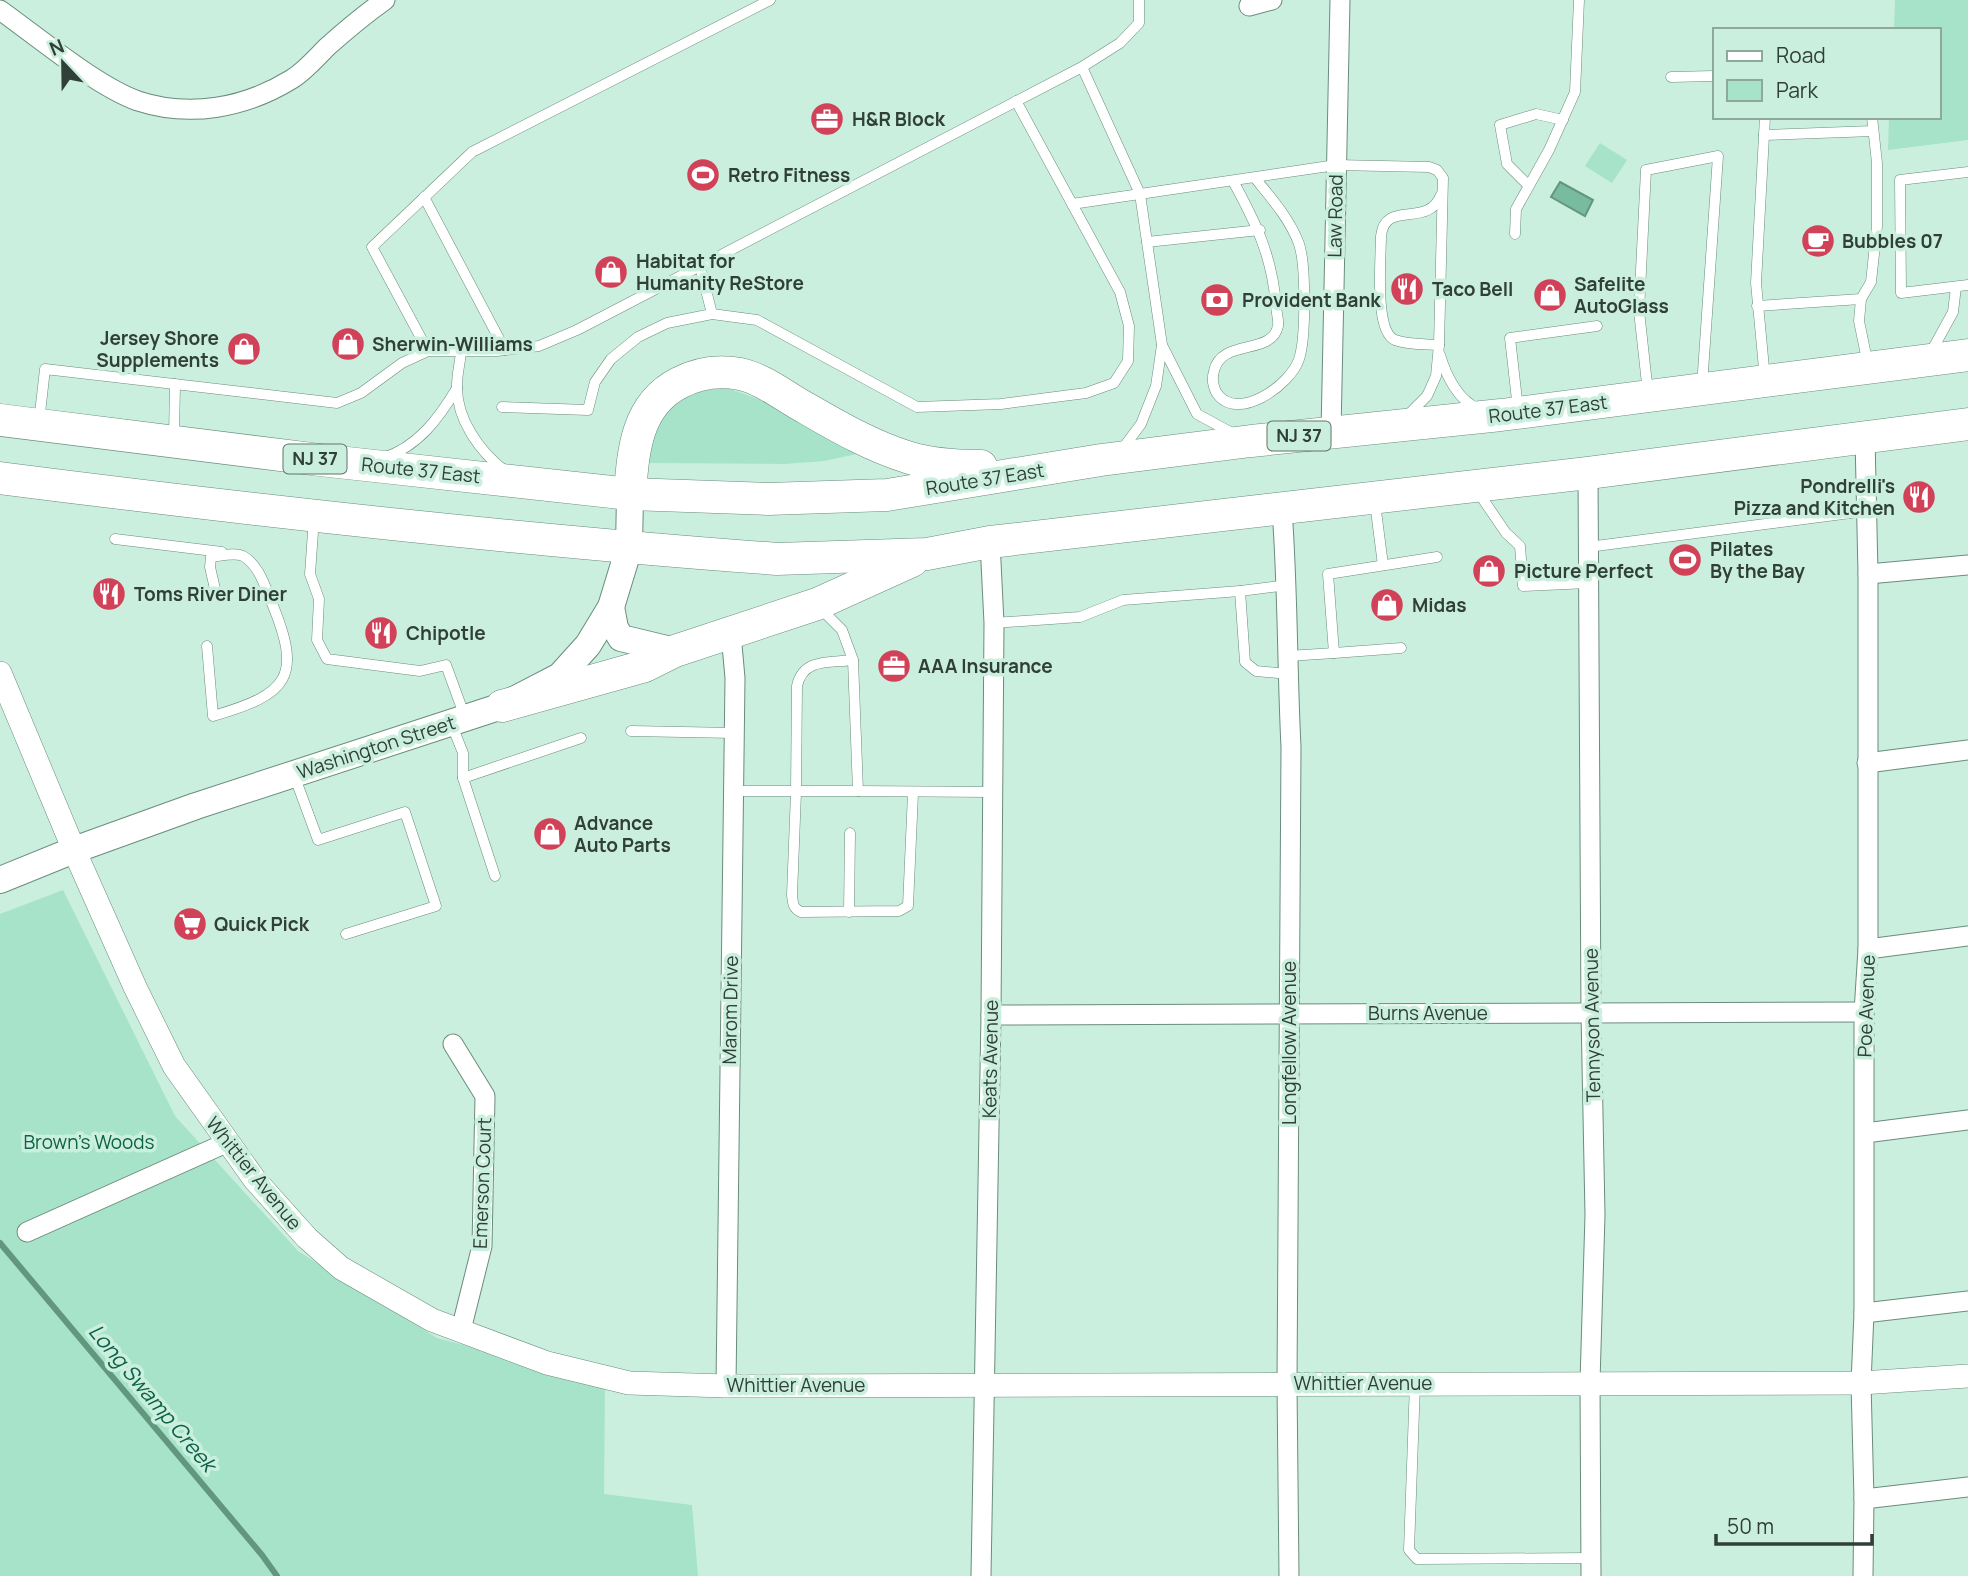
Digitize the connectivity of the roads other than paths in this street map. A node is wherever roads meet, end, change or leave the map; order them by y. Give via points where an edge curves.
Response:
1 (385, 0) edge
2 (770, 0) edge
3 (1139, 0) edge
4 (1272, 0) edge
5 (1340, 0) edge
6 (1579, 0) edge
7 (1249, 6) dead end
8 (0, 10) edge
9 (1082, 67) junction
10 (1671, 76) dead end
11 (1713, 76) edge
12 (1016, 101) junction
13 (1765, 119) edge
14 (1872, 119) edge
15 (1563, 120) junction
16 (1873, 131) junction
17 (1764, 135) junction
18 (1336, 165) junction
19 (1968, 172) edge
20 (1255, 178) junction
21 (1233, 181) junction
22 (1528, 185) junction
23 (1443, 191) junction
24 (1140, 194) junction
25 (424, 197) junction
26 (1072, 204) junction
27 (1260, 230) junction
28 (1515, 234) dead end
29 (1147, 242) junction
30 (700, 266) junction
31 (1968, 285) edge
32 (1956, 287) junction
33 (1861, 299) junction
34 (1757, 306) junction
35 (712, 314) junction
36 (1597, 326) dead end
37 (1161, 345) junction
38 (1439, 348) junction
39 (505, 350) junction
40 (428, 351) junction
41 (461, 352) junction
42 (1968, 355) edge
43 (1926, 360) junction
44 (1869, 369) junction
45 (1765, 382) junction
46 (175, 384) junction
47 (457, 388) junction
48 (1702, 390) junction
49 (1648, 397) junction
50 (502, 407) dead end
51 (1510, 414) junction
52 (13, 418) edge
53 (1968, 424) edge
54 (1390, 426) junction
55 (1331, 432) junction
56 (1865, 437) junction
57 (174, 441) junction
58 (1251, 441) junction
59 (1101, 460) junction
60 (363, 464) junction
61 (1063, 467) junction
62 (1588, 473) junction
63 (0, 478) edge
64 (518, 481) junction
65 (1474, 486) junction
66 (630, 494) junction
67 (1374, 499) junction
68 (1282, 510) junction
69 (1866, 510) junction
70 (314, 515) junction
71 (115, 539) dead end
72 (990, 542) junction
73 (1588, 547) junction
74 (629, 548) junction
75 (236, 554) junction
76 (927, 554) junction
77 (1437, 557) dead end
78 (1383, 565) junction
79 (1968, 565) edge
80 (1868, 574) junction
81 (1588, 583) junction
82 (1288, 585) junction
83 (215, 589) dead end
84 (1240, 592) junction
85 (817, 604) junction
86 (611, 607) junction
87 (994, 623) junction
88 (731, 634) junction
89 (207, 646) dead end
90 (1401, 648) dead end
91 (675, 651) junction
92 (1334, 653) junction
93 (853, 660) junction
94 (1288, 665) junction
95 (0, 673) edge
96 (502, 706) junction
97 (458, 720) junction
98 (631, 731) dead end
99 (734, 733) junction
100 (581, 738) dead end
101 (1968, 750) edge
102 (1867, 763) junction
103 (294, 774) junction
104 (463, 778) junction
105 (733, 791) junction
106 (858, 791) junction
107 (796, 792) junction
108 (991, 792) junction
109 (913, 793) junction
110 (850, 833) dead end
111 (74, 850) junction
112 (495, 876) dead end
113 (0, 880) edge
114 (849, 912) junction
115 (346, 934) dead end
116 (1968, 936) edge
117 (1868, 949) junction
118 (1864, 1012) junction
119 (1289, 1013) junction
120 (1591, 1013) junction
121 (991, 1015) junction
122 (453, 1044) dead end
123 (1968, 1120) edge
124 (1865, 1133) junction
125 (226, 1143) junction
126 (27, 1232) dead end
127 (1968, 1301) edge
128 (1864, 1313) junction
129 (461, 1330) junction
130 (1968, 1376) edge
131 (1590, 1382) junction
132 (1415, 1383) junction
133 (1861, 1383) junction
134 (1287, 1384) junction
135 (984, 1385) junction
136 (726, 1386) junction
137 (1968, 1487) edge
138 (1864, 1499) junction
139 (1591, 1567) edge
140 (981, 1576) edge
141 (1289, 1576) edge
142 (1863, 1576) edge

1 - 8 street via 294,78 230,106 189,110 138,100 96,79
2 - 25 lane via 472,152
3 - 9 lane via 1139,23 1120,43
4 - 7 street
5 - 18 street, Law Road
6 - 15 lane via 1575,92
9 - 12 lane
9 - 24 lane
10 - 11 lane
12 - 26 lane
12 - 30 lane
13 - 17 lane
14 - 16 lane
15 - 22 lane
15 - 22 lane via 1536,114 1500,125 1507,163
16 - 17 lane
16 - 33 lane via 1877,226 1871,282
17 - 34 lane
18 - 20 lane
18 - 23 lane via 1429,167 1443,178
18 - 55 street, Law Road
19 - 32 lane via 1900,180 1901,293
20 - 21 lane
20 - 27 lane via 1282,212 1299,244 1304,267 1303,331 1299,360 1288,378 1250,403 1231,403 1214,390 1216,363 1228,352 1272,338 1278,326 1274,281
21 - 24 lane
21 - 27 lane
22 - 28 lane via 1516,209
23 - 38 lane
23 - 38 lane via 1429,211 1389,218 1381,236 1381,313 1386,332 1398,341
24 - 26 lane
24 - 29 lane
25 - 39 lane
25 - 40 lane via 372,247
26 - 35 lane via 1120,292 1129,326 1128,362 1114,383 1086,393 1001,404 917,407 757,320
27 - 29 lane
29 - 37 lane
30 - 35 lane
30 - 39 lane via 578,330 538,346
31 - 32 lane
32 - 43 lane via 1953,312
33 - 34 lane
33 - 44 lane via 1859,320
34 - 45 lane
35 - 50 lane via 667,323 638,337 611,359 595,382 588,410
36 - 51 lane via 1510,338
37 - 58 lane via 1197,414
37 - 59 lane via 1156,386 1141,424 1126,446
38 - 51 lane via 1446,375 1474,407
38 - 54 lane via 1436,376 1427,396
39 - 41 lane
40 - 41 lane
40 - 46 lane via 337,402
41 - 47 lane
42 - 43 highway, Route 37 East / NJ 37
43 - 44 highway, Route 37 East / NJ 37
44 - 45 highway, Route 37 East / NJ 37
45 - 48 highway, Route 37 East / NJ 37
46 - 52 lane via 45,369
46 - 57 lane
47 - 60 lane via 420,438 390,456
47 - 64 lane via 462,416 475,440 494,463
48 - 49 highway, Route 37 East / NJ 37
48 - 49 lane via 1718,156 1646,170 1639,312
49 - 51 highway, Route 37 East / NJ 37
51 - 54 highway, Route 37 East / NJ 37
52 - 57 highway, Route 37 East / NJ 37
53 - 56 highway
54 - 55 highway, Route 37 East / NJ 37
55 - 58 highway, Route 37 East / NJ 37
56 - 62 highway
56 - 69 street, Poe Avenue
57 - 60 highway, Route 37 East / NJ 37
58 - 59 highway, Route 37 East / NJ 37
59 - 61 highway, Route 37 East / NJ 37
60 - 64 highway, Route 37 East / NJ 37
61 - 66 highway, Route 37 East / NJ 37 via 887,495 768,499
61 - 66 highway via 946,466 906,457 844,430 743,374 718,371 691,377 656,399 641,422
62 - 65 highway
62 - 73 street, Tennyson Avenue
63 - 70 highway
64 - 66 highway, Route 37 East / NJ 37
65 - 67 highway
65 - 81 lane via 1520,546 1523,586
66 - 74 main road, Washington Street
67 - 68 highway
67 - 78 lane
68 - 72 highway
68 - 82 street, Longfellow Avenue
69 - 73 lane
69 - 80 street, Poe Avenue
70 - 74 highway
70 - 97 lane via 310,574 319,599 317,640 327,659 420,671 446,665
71 - 75 lane
72 - 76 highway
72 - 87 street, Keats Avenue
73 - 81 street, Tennyson Avenue
74 - 76 highway via 777,559
74 - 86 main road, Washington Street
75 - 83 lane via 211,557
75 - 89 lane via 257,570 272,603 288,649 288,671 272,691 251,705 213,716
76 - 85 highway
77 - 78 lane
78 - 92 lane via 1328,574
79 - 80 street
80 - 102 street, Poe Avenue
81 - 120 street, Tennyson Avenue
82 - 84 lane
82 - 94 street, Longfellow Avenue
84 - 87 lane via 1123,600 1080,617
84 - 94 lane via 1245,662 1256,671
85 - 88 highway
85 - 93 lane via 842,630
86 - 91 main road via 621,638
86 - 96 main road, Washington Street via 588,645 560,676
87 - 108 street, Keats Avenue
88 - 91 highway
88 - 99 street, Marom Drive
90 - 92 lane
91 - 96 highway via 645,666
92 - 94 lane
93 - 106 lane
93 - 107 lane via 812,665 799,675
94 - 119 street, Longfellow Avenue
95 - 111 street, Whittier Avenue
96 - 97 main road, Washington Street
97 - 103 main road, Washington Street
97 - 104 lane
98 - 99 lane
99 - 105 street, Marom Drive
100 - 104 lane
101 - 102 street
102 - 117 street, Poe Avenue
103 - 111 main road, Washington Street
103 - 115 lane via 318,840 405,812 436,906
104 - 112 lane
105 - 107 lane
105 - 136 street, Marom Drive
106 - 107 lane
106 - 109 lane
107 - 114 lane via 794,907 801,912
108 - 109 lane
108 - 121 street, Keats Avenue
109 - 114 lane via 908,906 899,911
110 - 114 lane
111 - 113 main road, Washington Street
111 - 125 street, Whittier Avenue via 174,1066
116 - 117 street
117 - 118 street, Poe Avenue
118 - 120 street, Burns Avenue
118 - 124 street, Poe Avenue
119 - 120 street, Burns Avenue
119 - 121 street, Burns Avenue
119 - 134 street, Longfellow Avenue
120 - 131 street, Tennyson Avenue via 1595,1215
121 - 135 street, Keats Avenue
122 - 129 street, Emerson Court via 485,1096 482,1246
123 - 124 street
124 - 128 street, Poe Avenue
125 - 126 street
125 - 129 street, Whittier Avenue via 306,1238 341,1268 432,1320
127 - 128 street
128 - 133 street, Poe Avenue
129 - 136 street, Whittier Avenue via 547,1363 629,1383
130 - 133 street, Whittier Avenue
131 - 132 street, Whittier Avenue
131 - 133 street, Whittier Avenue
131 - 139 street, Tennyson Avenue
132 - 134 street, Whittier Avenue
132 - 139 lane via 1409,1550 1417,1559
133 - 138 street, Poe Avenue
134 - 135 street, Whittier Avenue
134 - 141 street, Longfellow Avenue
135 - 136 street, Whittier Avenue
135 - 140 street, Keats Avenue
137 - 138 street
138 - 142 street, Poe Avenue

